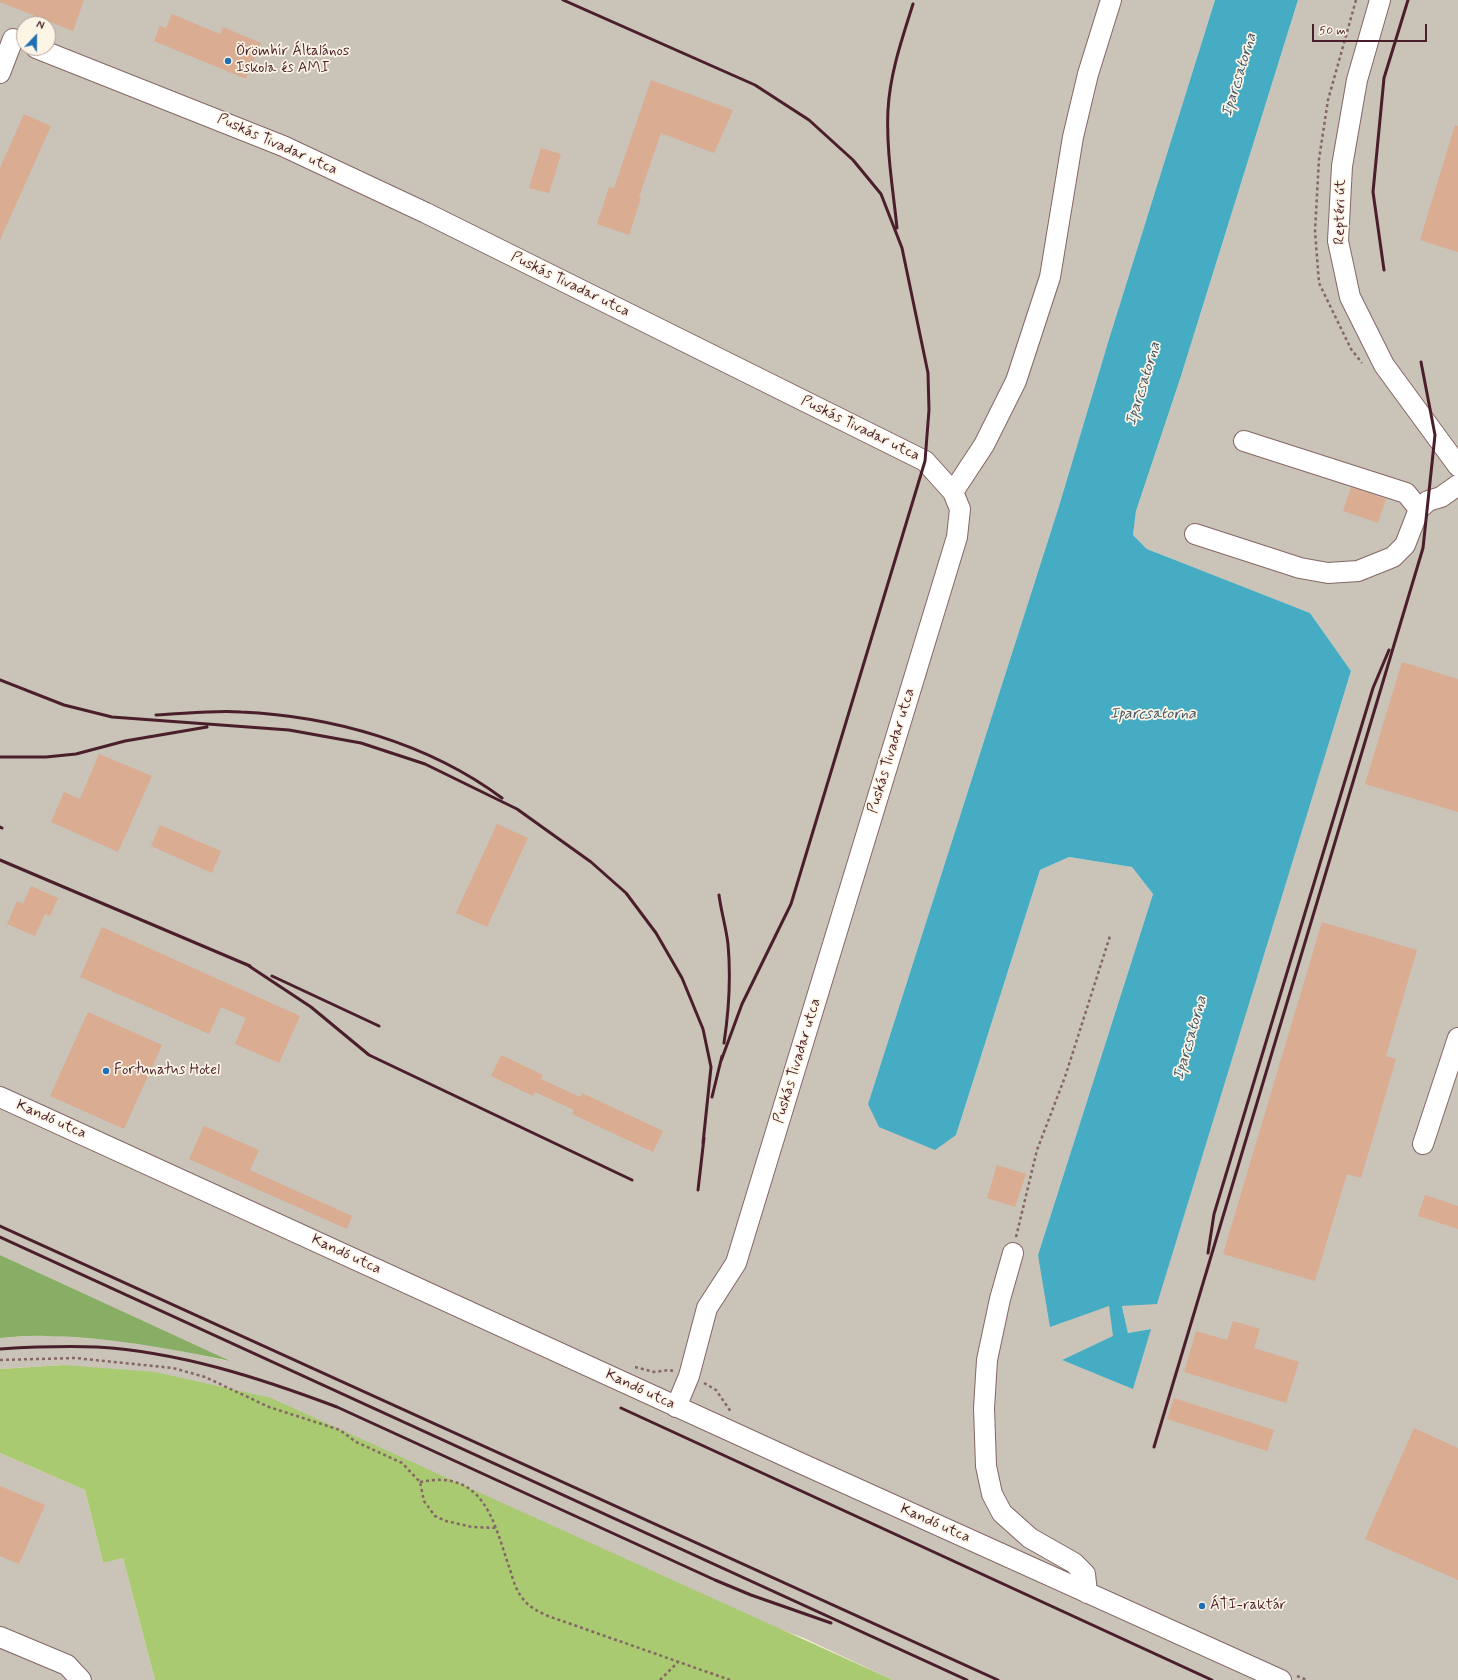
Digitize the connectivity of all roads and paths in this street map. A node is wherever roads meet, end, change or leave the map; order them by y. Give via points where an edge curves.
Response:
1 (1111, 0) edge
2 (1380, 0) edge
3 (12, 39) edge
4 (56, 56) edge
5 (0, 73) edge
6 (1244, 441) dead end
7 (1458, 466) edge
8 (1458, 485) edge
9 (953, 492) junction
10 (1419, 509) junction
11 (1195, 534) dead end
12 (1110, 936) dead end
13 (1458, 1038) edge
14 (0, 1097) edge
15 (1423, 1144) dead end
16 (1013, 1253) joint
17 (0, 1360) edge
18 (676, 1407) junction
19 (420, 1482) junction
20 (497, 1528) junction
21 (1087, 1593) junction
22 (0, 1636) edge
23 (678, 1662) junction
24 (81, 1680) edge
25 (660, 1680) edge
26 (730, 1680) edge
27 (1281, 1680) edge

1 - 9 street via 1073,137 1050,277 1016,381 984,445
2 - 7 street, Reptéri út via 1357,80 1342,166 1338,241 1350,297 1384,365
3 - 5 street
4 - 9 street, Puskás Tivadar utca via 283,146 426,213 925,461
6 - 10 street via 1406,493
8 - 10 street via 1441,497 1428,501
9 - 18 street, Puskás Tivadar utca via 960,509 957,537 736,1263 707,1308 689,1376
10 - 11 street via 1405,545 1393,557 1358,571 1328,573 1300,568
12 - 16 path via 1065,1076 1037,1150
13 - 15 street
14 - 18 street, Kandó utca
16 - 21 street via 987,1360 986,1466 992,1494 1002,1514 1030,1538 1074,1563 1085,1574
17 - 19 path via 97,1359 173,1368 205,1377 269,1406 340,1430 356,1442 402,1463
18 - 21 street, Kandó utca
19 - 20 path via 445,1481 465,1485 476,1493 489,1509
19 - 20 path via 424,1501 435,1516 472,1527
20 - 23 path via 520,1596 533,1608 548,1616
21 - 27 street, Kandó utca
22 - 24 street via 67,1665
23 - 25 path
23 - 26 path

